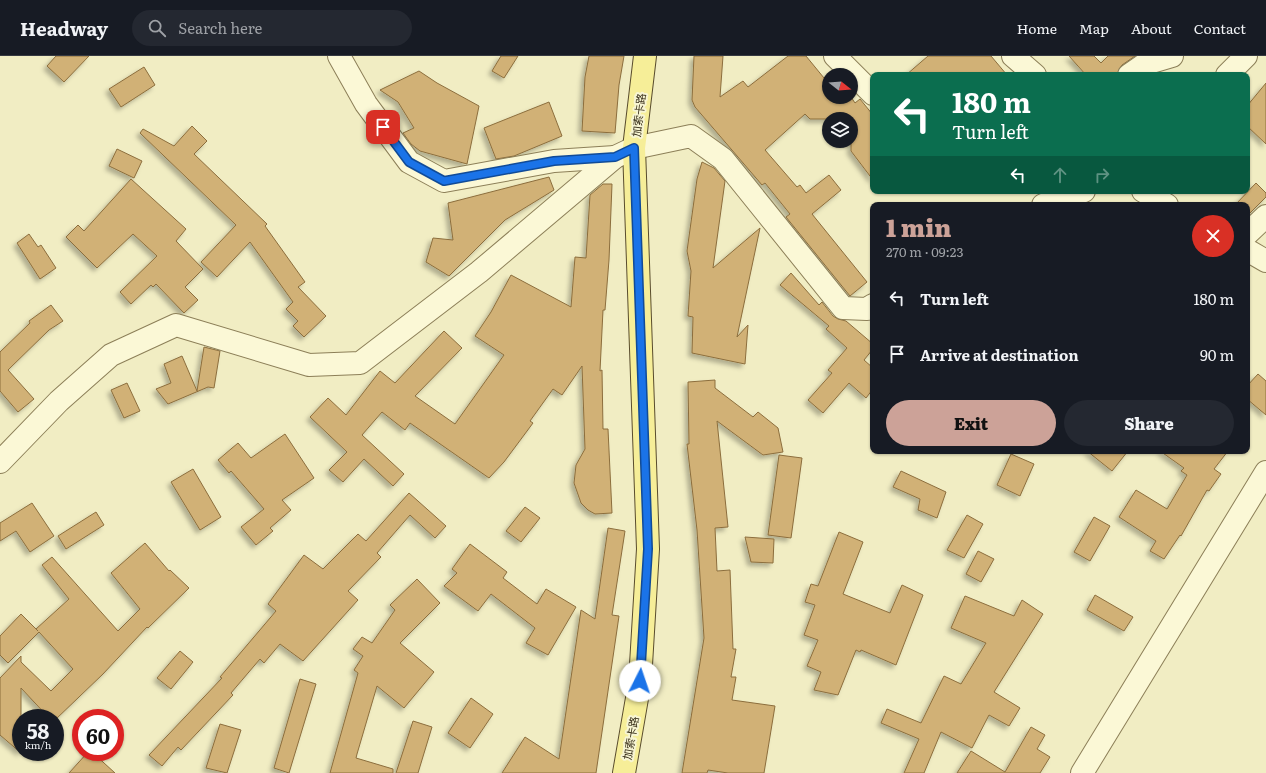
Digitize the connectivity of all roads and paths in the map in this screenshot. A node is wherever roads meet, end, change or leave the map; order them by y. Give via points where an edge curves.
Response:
1 (339, 56) edge
2 (645, 56) edge
3 (835, 56) edge
4 (1013, 56) edge
5 (1246, 56) edge
6 (1167, 63) edge
7 (1032, 72) edge
8 (1133, 72) edge
9 (1230, 72) edge
10 (870, 91) edge
11 (625, 153) junction
12 (1075, 194) edge
13 (1148, 194) edge
14 (1052, 202) edge
15 (1162, 202) edge
16 (1266, 216) edge
17 (1250, 231) edge
18 (1250, 252) edge
19 (1266, 261) edge
20 (870, 307) edge
21 (0, 462) edge
22 (1266, 472) edge
23 (624, 773) edge
24 (1082, 773) edge

1 - 11 street via 366,104 409,162 444,181 554,161
2 - 11 main road, 加索卡路
3 - 10 street
4 - 7 street
5 - 9 street
6 - 8 street via 1145,64
11 - 20 street via 690,136 722,159 843,308
11 - 21 street via 479,272 360,363 309,365 176,325 111,355 59,401
11 - 23 main road, 加索卡路 via 648,549 640,681
12 - 14 street
13 - 15 street
16 - 17 street
18 - 19 street
22 - 24 street

